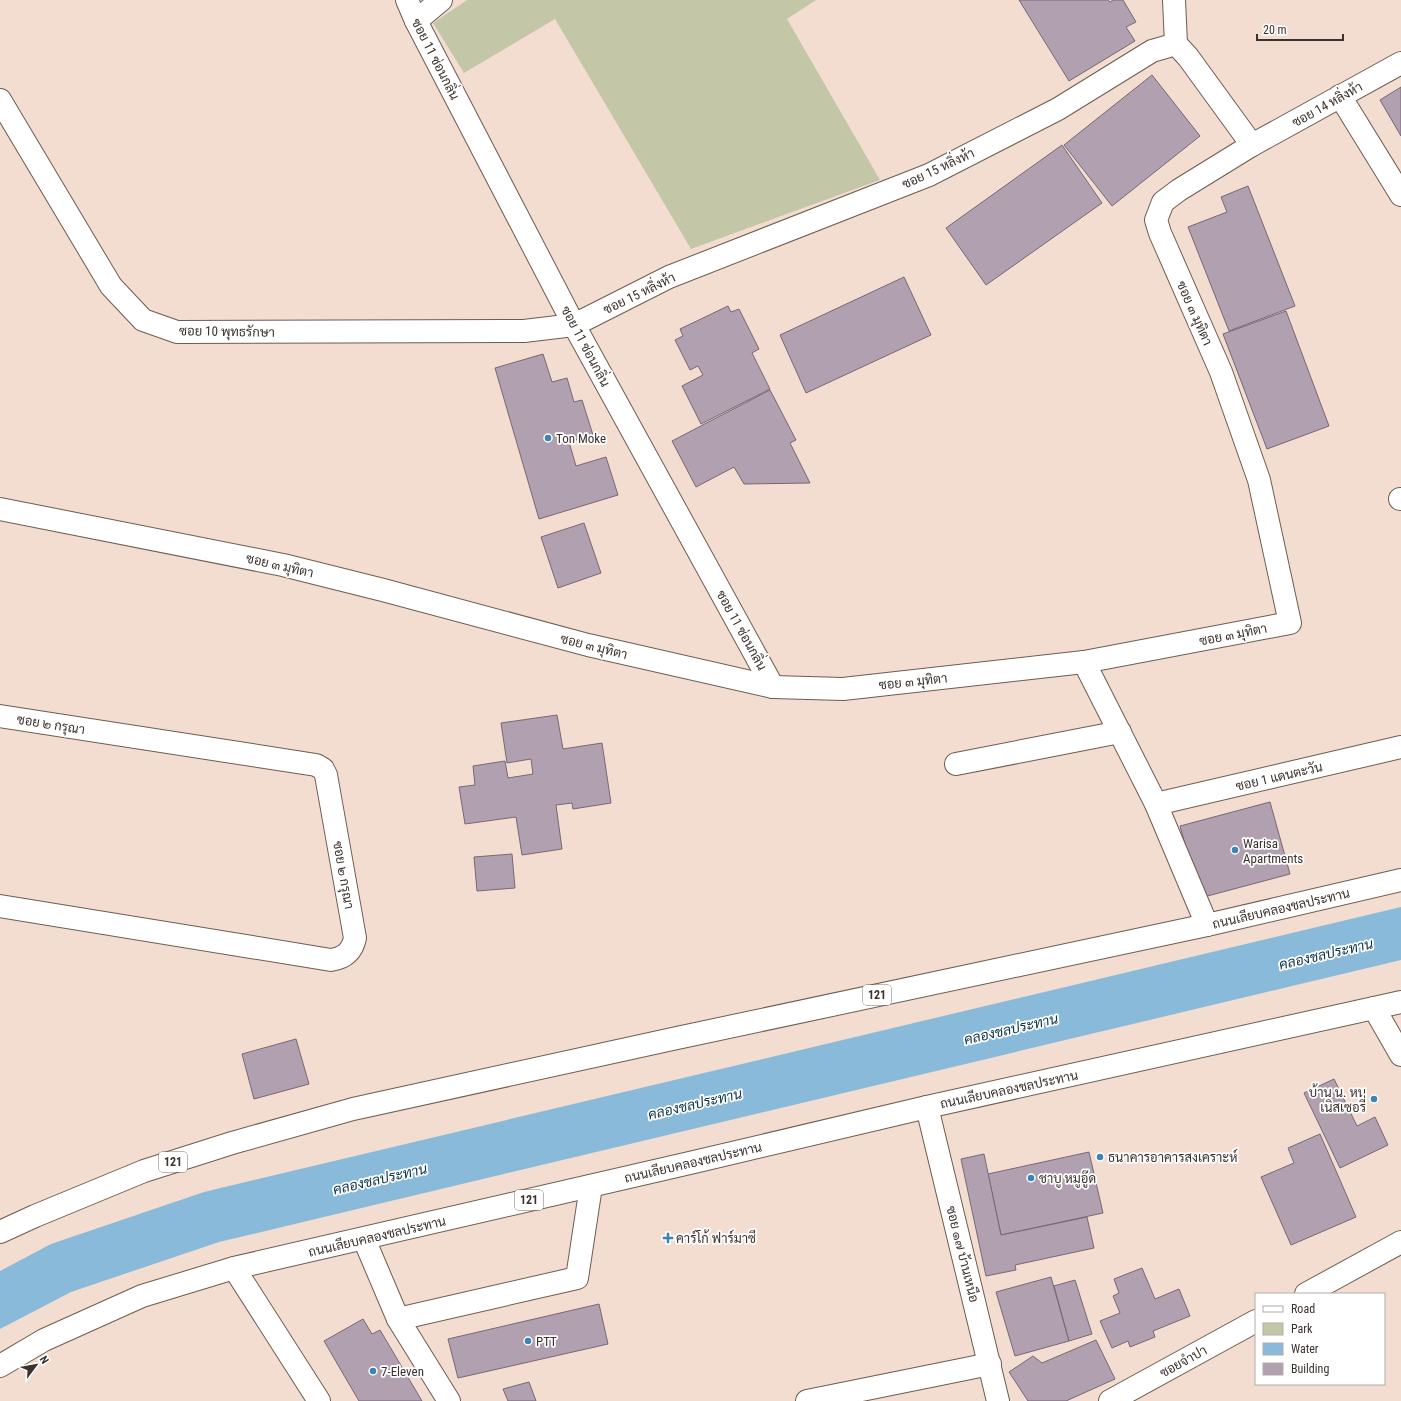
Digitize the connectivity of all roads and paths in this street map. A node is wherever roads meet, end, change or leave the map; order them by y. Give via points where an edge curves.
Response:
1 (408, 0) edge
2 (441, 0) edge
3 (1174, 0) edge
4 (416, 21) junction
5 (1176, 44) junction
6 (1401, 63) edge
7 (1340, 96) junction
8 (0, 100) edge
9 (1252, 145) junction
10 (1401, 195) edge
11 (574, 325) junction
12 (0, 509) edge
13 (1084, 662) junction
14 (773, 687) junction
15 (0, 716) edge
16 (1120, 732) junction
17 (1401, 747) edge
18 (956, 764) dead end
19 (1156, 804) junction
20 (1401, 880) edge
21 (0, 906) edge
22 (1207, 925) junction
23 (1401, 1002) edge
24 (1374, 1008) junction
25 (1401, 1055) edge
26 (927, 1107) junction
27 (590, 1186) junction
28 (0, 1232) edge
29 (364, 1239) junction
30 (1401, 1242) edge
31 (234, 1268) junction
32 (1308, 1293) edge
33 (398, 1319) junction
34 (1255, 1323) edge
35 (990, 1364) junction
36 (0, 1366) edge
37 (319, 1401) edge
38 (449, 1401) edge
39 (807, 1401) edge
40 (998, 1401) edge
41 (1110, 1401) edge

1 - 4 street, ซอย 11 ซ่อนกลิ่น
2 - 4 street
3 - 5 street
4 - 11 street, ซอย 11 ซ่อนกลิ่น
5 - 9 street
5 - 11 street, ซอย 15 หลิ่งห้า via 1152,51 1058,109 929,175 669,277
6 - 7 street, ซอย 14 หลิ่งห้า
7 - 9 street, ซอย 14 หลิ่งห้า
7 - 10 street
8 - 11 street, ซอย 10 พุทธรักษา via 111,286 143,320 177,332 524,331
9 - 13 street, ซอย ๓ มุทิตา via 1163,202 1156,220 1221,372 1259,480 1290,623
11 - 14 street, ซอย 11 ซ่อนกลิ่น
12 - 14 street, ซอย ๓ มุทิตา via 283,565 588,646
13 - 14 street, ซอย ๓ มุทิตา via 843,689
13 - 16 street
15 - 21 street, ซอย ๒ กรุณา via 316,765 323,769 355,938 354,946 348,953 341,959 331,960
16 - 18 street
16 - 19 street
17 - 19 street, ซอย 1 แดนตะวัน
19 - 22 street
20 - 22 street, ถนนเลียบคลองชลประทาน / 121
22 - 28 street, ถนนเลียบคลองชลประทาน / 121 via 353,1109 144,1171
23 - 24 street, ถนนเลียบคลองชลประทาน / 121
24 - 25 street
24 - 26 street, ถนนเลียบคลองชลประทาน / 121
26 - 27 street, ถนนเลียบคลองชลประทาน / 121
26 - 35 street, ซอย ๑๗ บ้านเหนือ
27 - 29 street, ถนนเลียบคลองชลประทาน / 121
27 - 33 street via 577,1278
29 - 31 street, ถนนเลียบคลองชลประทาน / 121
29 - 33 street
30 - 32 street
31 - 36 street, ถนนเลียบคลองชลประทาน / 121 via 142,1296 44,1340
31 - 37 street
33 - 38 street
34 - 41 street, ซอยจำปา
35 - 39 street
35 - 40 street, ซอย ๑๗ บ้านเหนือ

